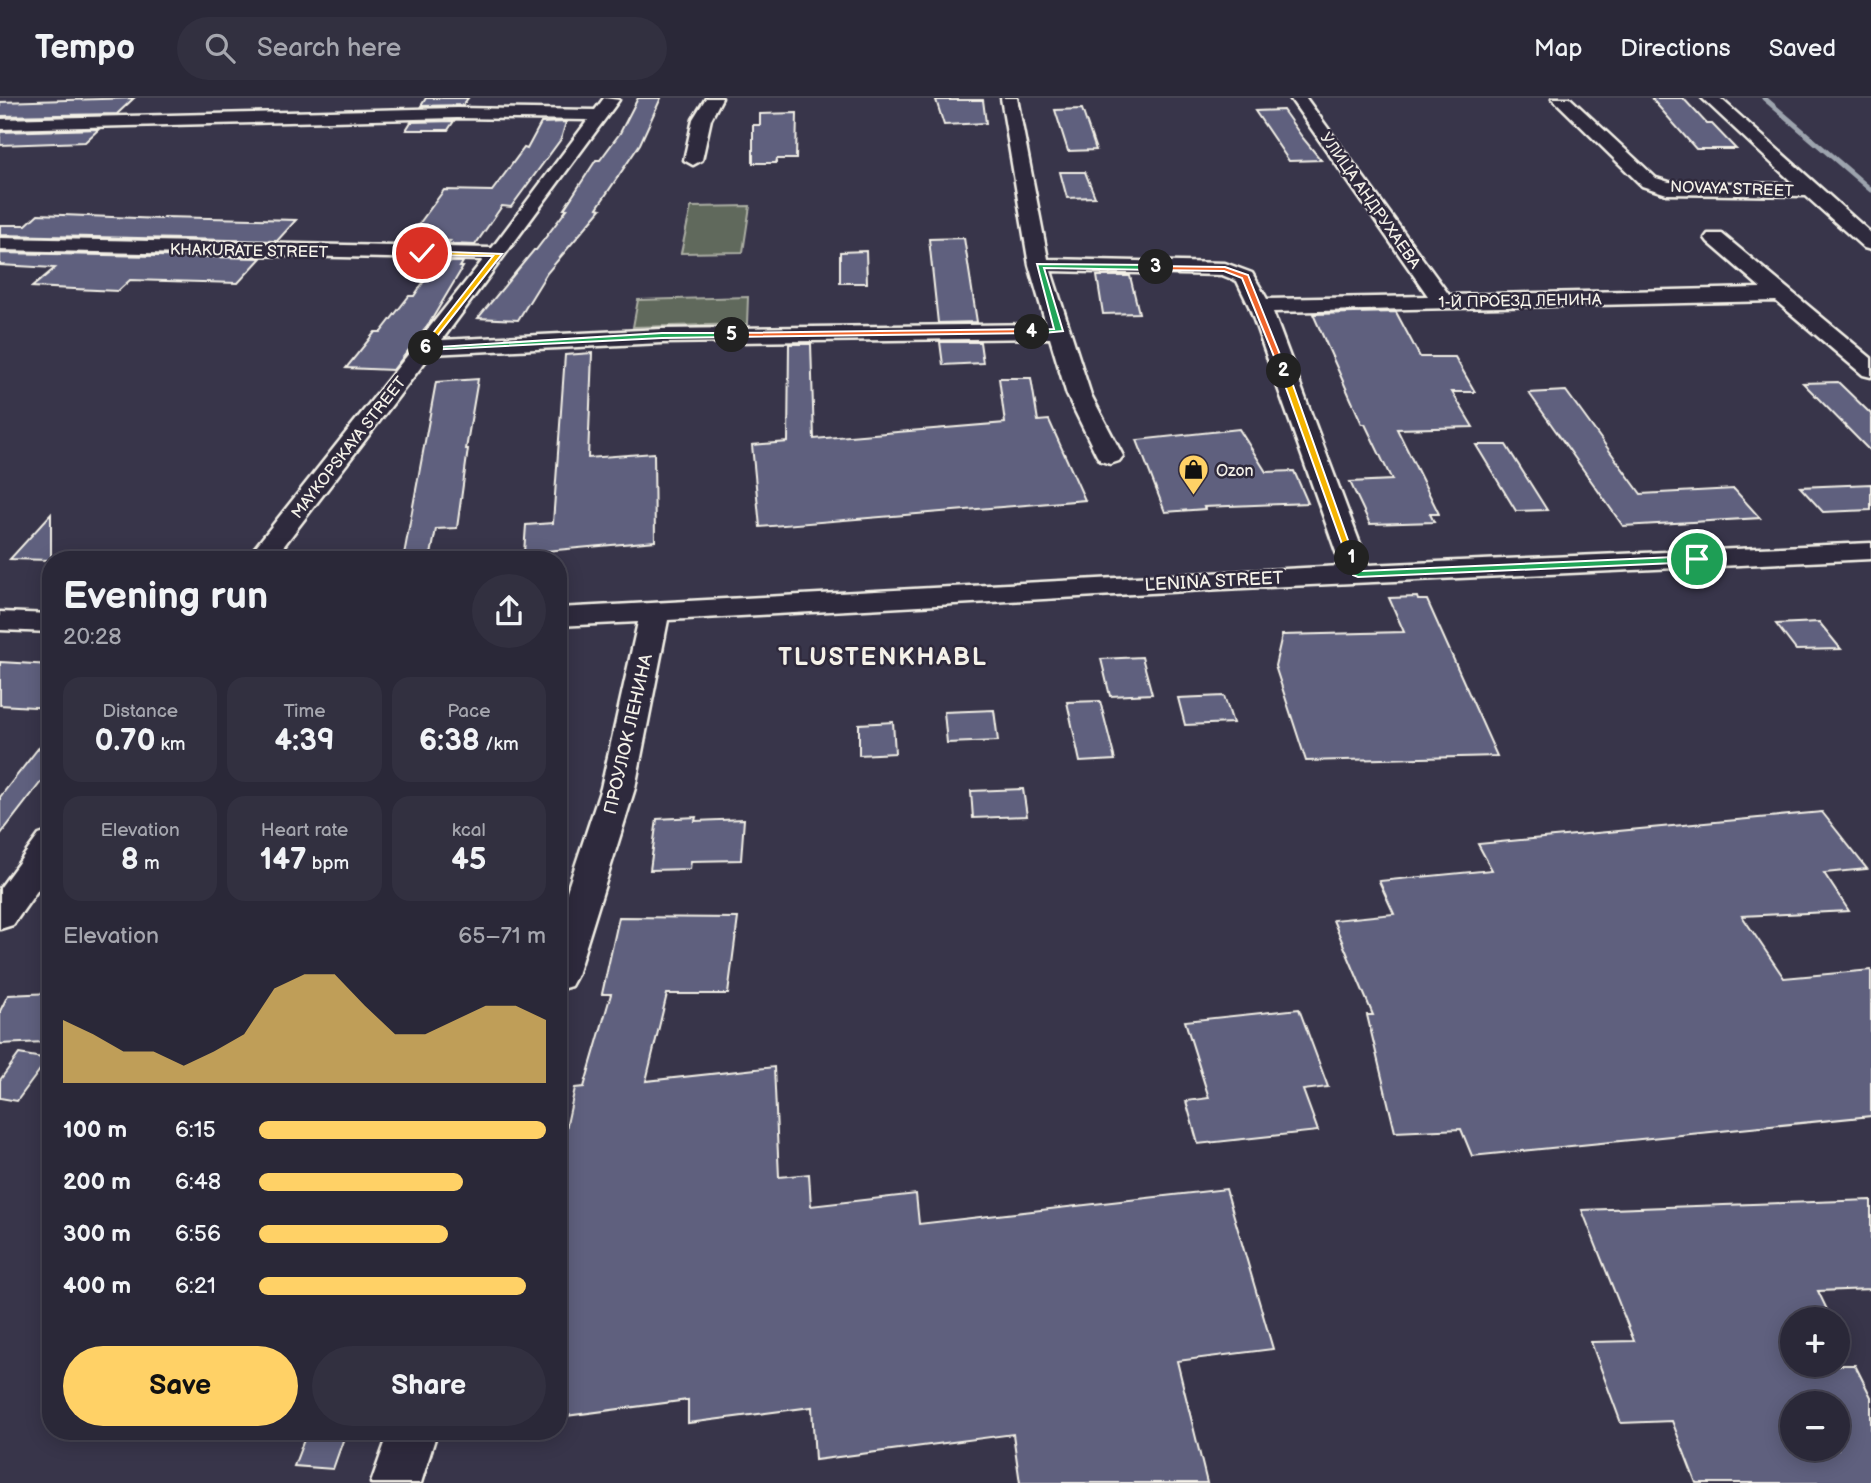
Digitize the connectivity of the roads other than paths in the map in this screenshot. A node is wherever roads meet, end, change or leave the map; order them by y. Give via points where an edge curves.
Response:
1 (714, 98) edge
2 (1009, 98) edge
3 (1298, 98) edge
4 (1560, 98) edge
5 (1710, 98) edge
6 (606, 107) edge
7 (0, 124) edge
8 (693, 160) dead end
9 (1812, 190) junction
10 (1715, 238) dead end
11 (0, 244) edge
12 (1871, 244) edge
13 (498, 254) junction
14 (1039, 265) junction
15 (1780, 294) junction
16 (1443, 302) junction
17 (1260, 306) junction
18 (1059, 331) junction
19 (425, 348) junction
20 (1871, 370) edge
21 (1110, 456) dead end
22 (266, 551) edge
23 (1871, 551) edge
24 (1358, 575) junction
25 (655, 611) junction
26 (567, 616) edge
27 (0, 621) edge
28 (42, 623) edge
29 (42, 857) edge
30 (0, 915) edge
31 (567, 947) edge
32 (410, 1440) edge
33 (396, 1483) edge

1 - 8 street via 702,118
2 - 14 street
3 - 16 street, УЛИЦА АНДРУХАЕВА
4 - 9 street, NOVAYA STREET via 1648,182 1667,188
5 - 9 street
6 - 7 street
6 - 13 street, MAYKOPSKAYA STREET
9 - 12 street
10 - 15 street
11 - 13 street, KHAKURATE STREET
13 - 19 street, MAYKOPSKAYA STREET
14 - 17 street via 1225,269 1245,276
14 - 18 street
15 - 16 street, 1-Й ПРОЕЗД ЛЕНИНА
15 - 20 street
16 - 17 street, 1-Й ПРОЕЗД ЛЕНИНА
17 - 24 street
18 - 19 street via 662,336
18 - 21 street via 1085,411
19 - 22 street, MAYKOPSKAYA STREET
23 - 24 street, LENINA STREET
24 - 25 street, LENINA STREET
25 - 26 street, LENINA STREET
25 - 31 street, ПРОУЛОК ЛЕНИНА via 618,788
27 - 28 street
29 - 30 street
32 - 33 street

